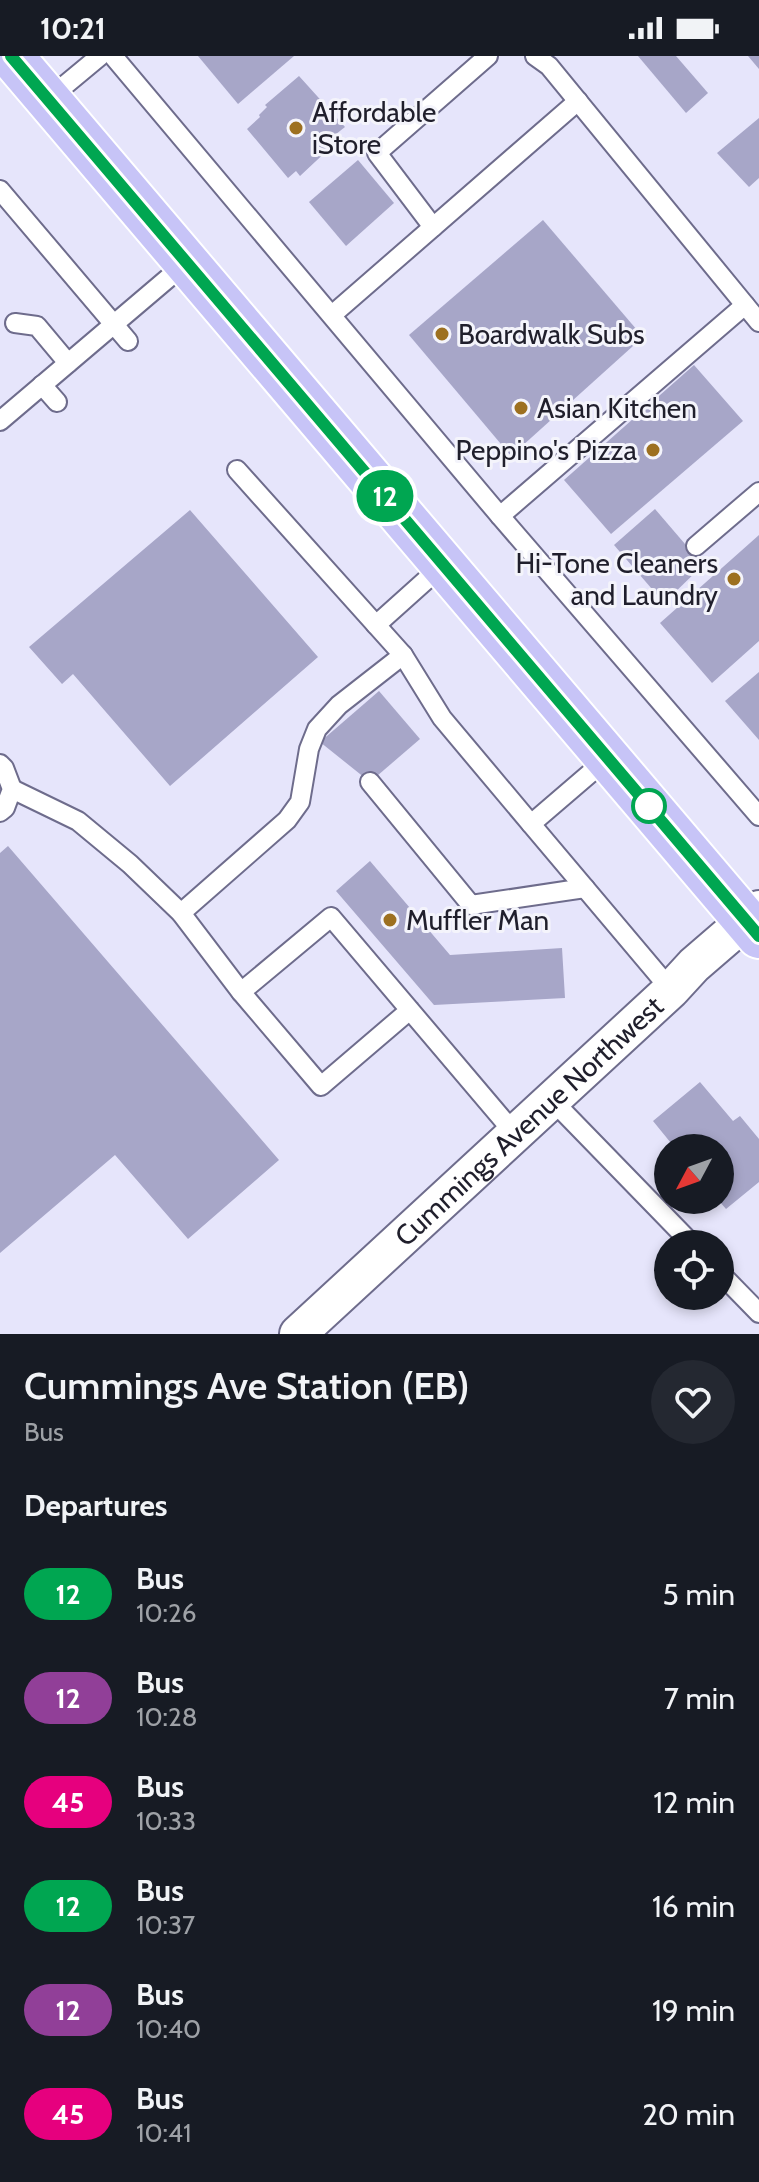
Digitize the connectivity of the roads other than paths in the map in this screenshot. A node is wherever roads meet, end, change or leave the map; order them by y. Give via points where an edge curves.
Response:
1 (11, 56) edge
2 (100, 56) edge
3 (113, 56) edge
4 (488, 56) edge
5 (535, 56) edge
6 (47, 100) junction
7 (578, 101) junction
8 (0, 190) edge
9 (433, 227) junction
10 (186, 263) junction
11 (745, 305) junction
12 (332, 315) junction
13 (759, 322) edge
14 (15, 323) dead end
15 (114, 323) junction
16 (128, 341) dead end
17 (68, 363) junction
18 (42, 385) junction
19 (57, 402) dead end
20 (0, 421) edge
21 (237, 470) dead end
22 (759, 492) edge
23 (500, 516) junction
24 (696, 546) dead end
25 (444, 564) junction
26 (376, 625) junction
27 (403, 655) junction
28 (608, 758) junction
29 (0, 764) edge
30 (370, 782) dead end
31 (12, 789) junction
32 (0, 812) edge
33 (759, 816) edge
34 (531, 824) junction
35 (585, 888) junction
36 (181, 913) junction
37 (755, 922) edge
38 (671, 990) junction
39 (241, 992) junction
40 (410, 1010) junction
41 (552, 1100) junction
42 (515, 1134) junction
43 (678, 1230) edge
44 (734, 1287) edge
45 (759, 1313) edge
46 (298, 1334) edge

1 - 6 highway
2 - 6 lane
3 - 12 lane
4 - 9 lane via 377,153
5 - 7 lane
6 - 10 highway
7 - 9 lane
7 - 11 lane
8 - 15 lane
9 - 12 lane
10 - 15 lane
10 - 25 highway
11 - 13 lane
11 - 23 lane
12 - 23 lane
14 - 17 lane via 37,326
15 - 16 lane
15 - 17 lane
17 - 18 lane
18 - 19 lane
18 - 20 lane
21 - 26 lane
22 - 24 lane
23 - 33 lane
25 - 26 lane
25 - 28 highway
26 - 27 lane
27 - 34 lane via 442,718
27 - 36 lane via 317,729 300,802 287,820
28 - 34 lane
28 - 37 highway
29 - 31 lane
30 - 35 lane via 471,905
31 - 32 lane
31 - 36 lane via 78,821
34 - 35 lane
35 - 38 lane
36 - 39 lane
37 - 38 street, Cummings Avenue Northwest via 694,965
38 - 41 street, Cummings Avenue Northwest
39 - 40 lane via 331,917
39 - 40 lane via 321,1086
40 - 42 lane
41 - 42 street, Cummings Avenue Northwest
41 - 43 lane
42 - 46 street, Cummings Avenue Northwest
44 - 45 lane

